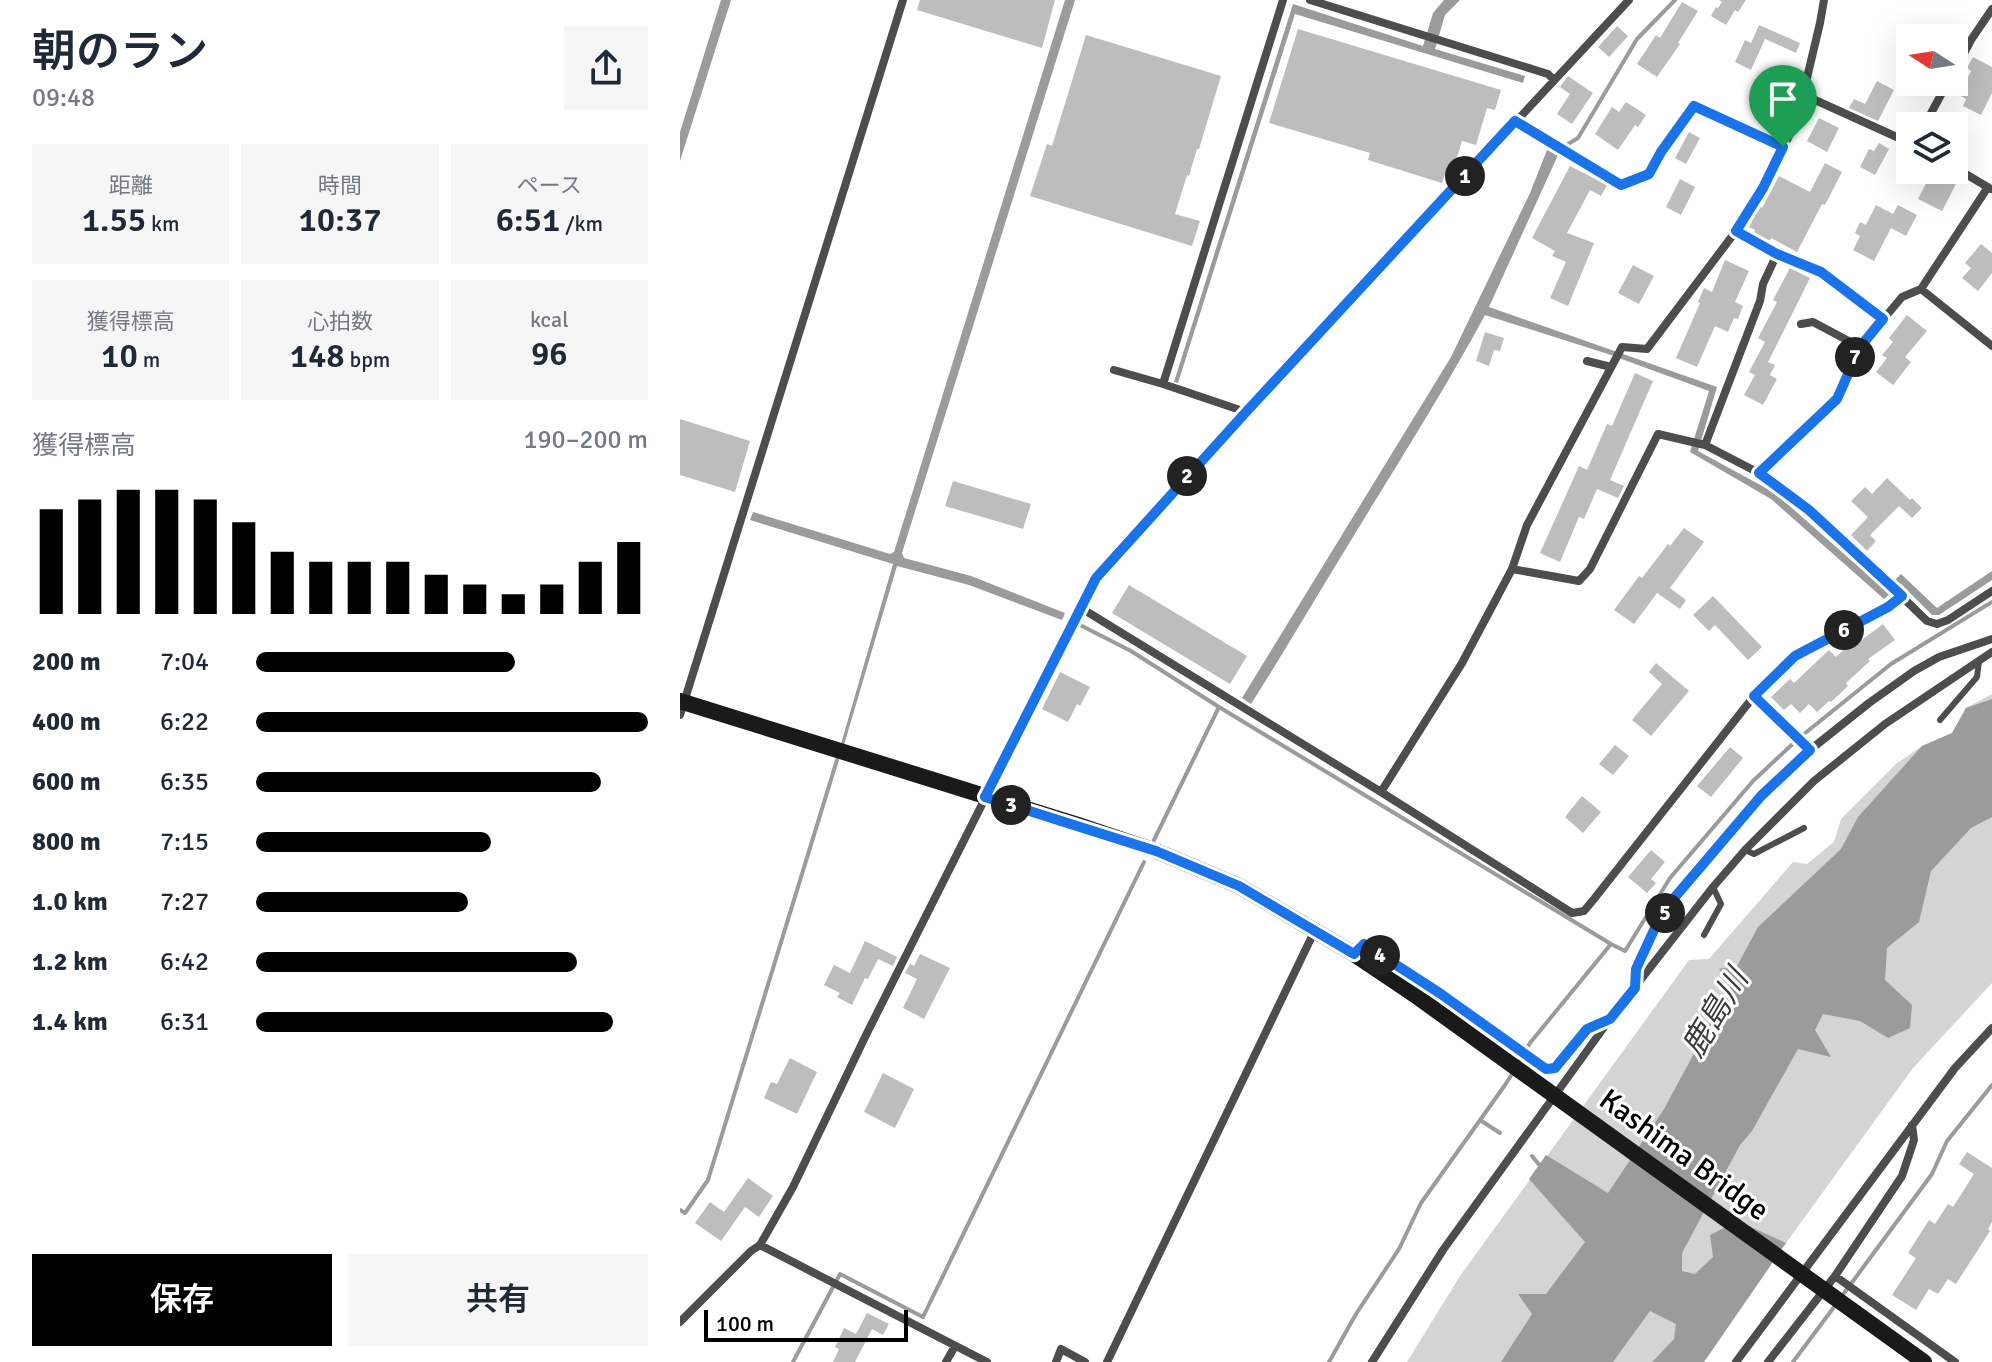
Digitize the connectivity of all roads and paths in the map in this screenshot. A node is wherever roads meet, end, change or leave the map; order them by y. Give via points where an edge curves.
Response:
1 (903, 0) edge
2 (1283, 0) edge
3 (1310, 0) edge
4 (1629, 0) edge
5 (1824, 0) edge
6 (1992, 9) edge
7 (1968, 49) edge
8 (1554, 80) junction
9 (1804, 95) junction
10 (1515, 121) junction
11 (1896, 137) edge
12 (1783, 147) junction
13 (1968, 175) edge
14 (1990, 188) edge
15 (1736, 231) junction
16 (1777, 254) junction
17 (1921, 289) junction
18 (1883, 319) junction
19 (1801, 324) dead end
20 (1992, 346) edge
21 (1860, 347) junction
22 (1587, 361) dead end
23 (1613, 365) junction
24 (1114, 370) dead end
25 (1163, 384) junction
26 (1246, 412) junction
27 (1705, 445) junction
28 (1759, 473) junction
29 (1512, 569) junction
30 (1992, 591) edge
31 (1900, 593) junction
32 (1081, 608) junction
33 (1992, 639) edge
34 (1992, 652) edge
35 (1979, 661) junction
36 (1754, 696) junction
37 (681, 706) edge
38 (1940, 720) dead end
39 (1807, 747) junction
40 (1381, 792) junction
41 (985, 797) junction
42 (1804, 828) dead end
43 (1745, 850) junction
44 (1713, 887) junction
45 (1315, 930) junction
46 (1704, 935) dead end
47 (1354, 954) junction
48 (1635, 988) junction
49 (1610, 1019) junction
50 (1992, 1028) edge
51 (1912, 1125) junction
52 (760, 1245) junction
53 (1838, 1279) junction
54 (680, 1322) edge
55 (955, 1346) junction
56 (946, 1362) edge
57 (987, 1362) edge
58 (1056, 1362) edge
59 (1085, 1362) edge
60 (1107, 1362) edge
61 (1372, 1362) edge
62 (1736, 1362) edge
63 (1768, 1362) edge
64 (1924, 1362) edge
65 (1955, 1362) edge

1 - 37 street
2 - 25 street
3 - 8 street
4 - 8 street
5 - 9 street
6 - 7 street
8 - 10 street
9 - 11 street
9 - 12 street
10 - 12 street via 1621,185 1649,174 1694,106
10 - 26 street
12 - 15 street
13 - 14 street
14 - 17 street
15 - 16 street
15 - 23 street via 1647,349 1622,347
16 - 18 street via 1821,272
16 - 27 street
17 - 18 street via 1902,297
17 - 20 street
18 - 21 street
19 - 21 street via 1813,322
21 - 28 street via 1837,399
22 - 23 street
23 - 29 street via 1527,525
24 - 25 street
25 - 26 street
26 - 32 street via 1096,578
27 - 28 street
27 - 29 street via 1658,434 1590,569 1579,581
28 - 31 street via 1809,510
29 - 40 street via 1462,663
30 - 31 street via 1937,624 1927,621
31 - 36 street via 1888,607 1795,656
32 - 40 street
32 - 41 street
33 - 39 street via 1914,671
34 - 35 street
35 - 38 lane via 1977,677
35 - 43 street via 1885,724 1814,781
36 - 39 street
36 - 40 street via 1584,911 1572,913
37 - 41 street, Kashima Bridge
39 - 48 street via 1675,897 1636,969
41 - 45 street, Kashima Bridge via 1156,851 1239,886
41 - 52 street
42 - 43 lane via 1754,854
43 - 44 street
44 - 46 lane via 1721,904
44 - 48 street
45 - 47 street, Kashima Bridge
45 - 60 street
47 - 49 street via 1364,944 1546,1069 1555,1068 1587,1029
47 - 64 street, Kashima Bridge, bridge
48 - 49 street
49 - 61 street via 1443,1250
50 - 51 street
51 - 53 street via 1914,1140 1902,1176
51 - 62 street
52 - 54 street
52 - 55 street
53 - 63 street
53 - 65 street
55 - 56 street
55 - 57 street
58 - 59 street via 1061,1349

